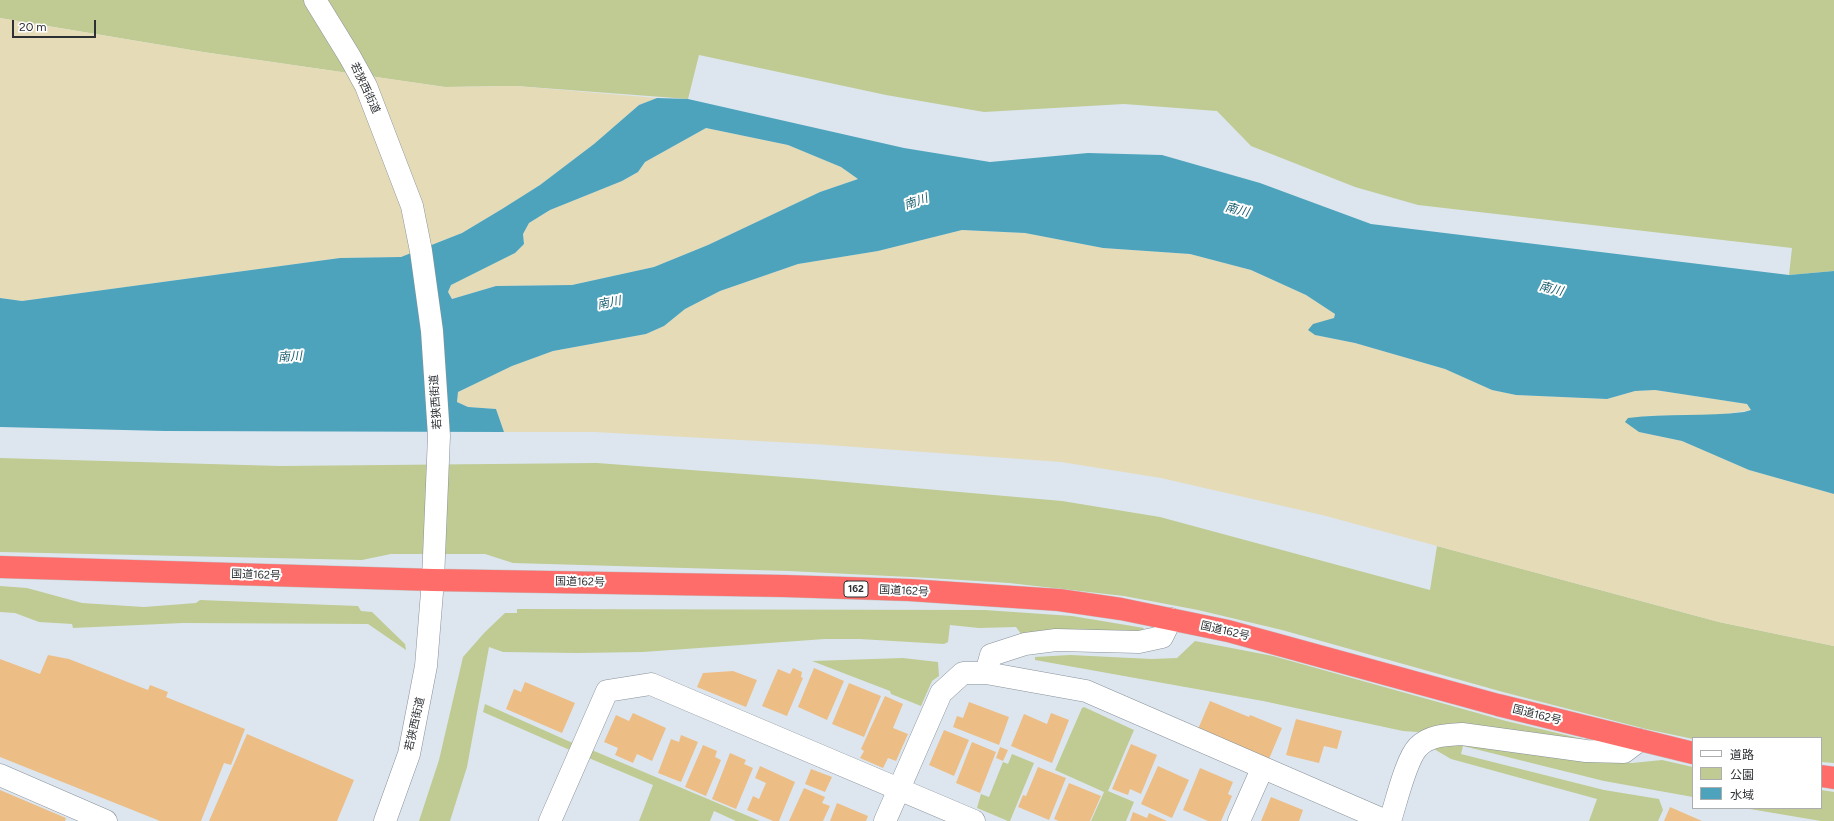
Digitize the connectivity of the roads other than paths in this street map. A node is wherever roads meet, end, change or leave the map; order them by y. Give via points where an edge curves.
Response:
1 (315, 0) edge
2 (0, 567) edge
3 (433, 580) junction
4 (1171, 619) junction
5 (986, 673) junction
6 (1640, 740) junction
7 (1692, 753) edge
8 (1262, 769) junction
9 (0, 776) edge
10 (1822, 776) edge
11 (1834, 778) edge
12 (899, 789) junction
13 (106, 821) edge
14 (385, 821) edge
15 (550, 821) edge
16 (885, 821) edge
17 (974, 821) edge
18 (1239, 821) edge
19 (1386, 821) edge
20 (1390, 821) edge

1 - 3 street, 若狭西街道 via 350,57 379,116 412,206 432,331 439,436
2 - 3 highway, 国道162号 / 162
3 - 4 highway, 国道162号 / 162 via 917,591 1059,600
3 - 14 street, 若狭西街道 via 421,697 409,754
4 - 5 street via 1162,637 1138,642 1056,640 1025,644 991,655
4 - 6 highway, 国道162号 / 162 via 1281,644 1498,705
5 - 8 street via 1086,691
5 - 12 street via 963,673 941,693
6 - 7 highway, 国道162号 / 162
6 - 20 street via 1624,752 1586,751 1462,734 1430,739 1418,747 1410,760
8 - 18 street
8 - 19 street
9 - 13 street
10 - 11 highway
12 - 15 street via 651,684 607,691
12 - 16 street
12 - 17 street

